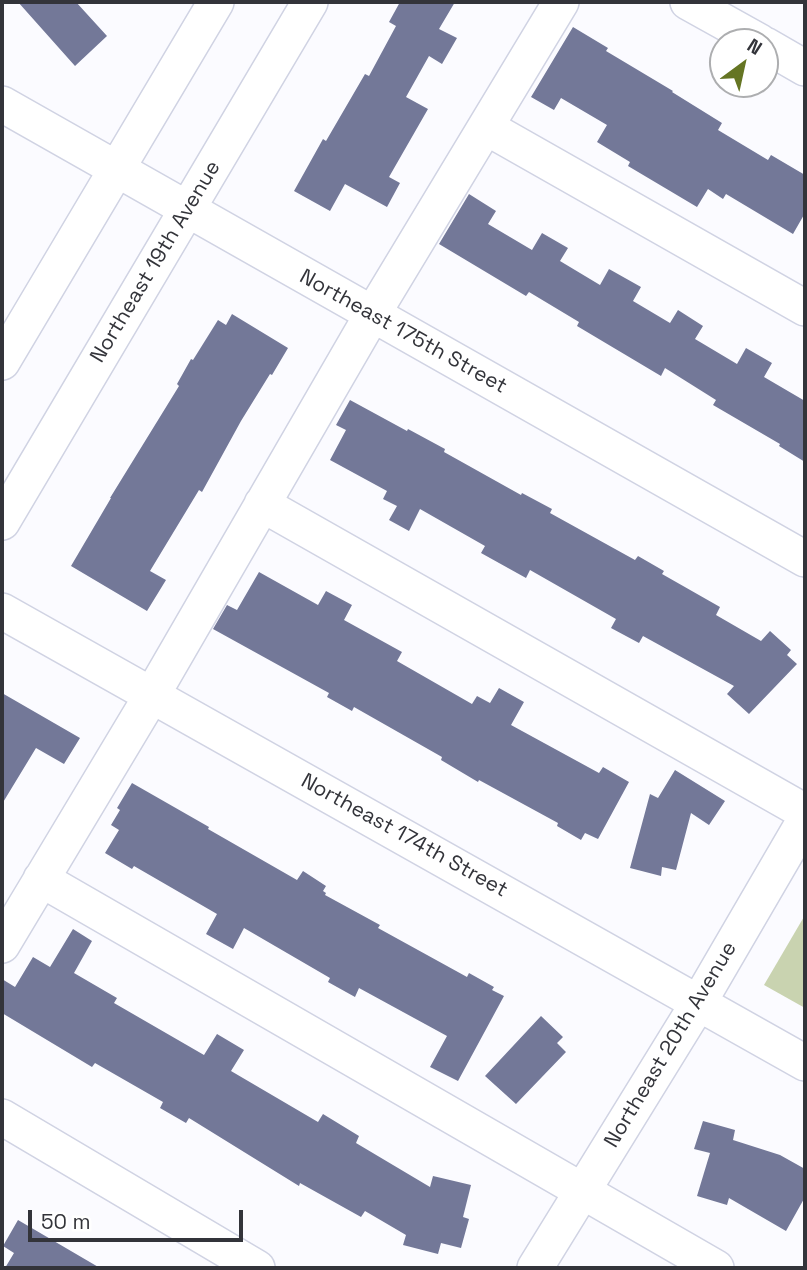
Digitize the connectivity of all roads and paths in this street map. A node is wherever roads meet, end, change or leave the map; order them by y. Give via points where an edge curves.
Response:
1 (216, 2) edge
2 (310, 2) edge
3 (561, 2) edge
4 (688, 2) edge
5 (735, 28) edge
6 (779, 53) edge
7 (805, 68) edge
8 (2, 104) edge
9 (486, 127) junction
10 (116, 170) junction
11 (187, 210) junction
12 (805, 308) edge
13 (372, 315) junction
14 (2, 362) edge
15 (262, 504) junction
16 (2, 522) edge
17 (805, 559) edge
18 (2, 611) edge
19 (152, 695) junction
20 (805, 812) edge
21 (805, 820) edge
22 (41, 879) junction
23 (2, 944) edge
24 (699, 1002) junction
25 (805, 1063) edge
26 (2, 1117) edge
27 (583, 1191) junction
28 (257, 1268) edge
29 (535, 1268) edge
30 (716, 1268) edge

1 - 10 street
2 - 11 street, Northeast 19th Avenue
3 - 9 street
4 - 5 street
6 - 7 street
8 - 10 street, Northeast 175th Street
9 - 12 street
9 - 13 street
10 - 11 street, Northeast 175th Street
10 - 14 street
11 - 13 street, Northeast 175th Street
11 - 16 street, Northeast 19th Avenue
13 - 15 street
13 - 17 street, Northeast 175th Street
15 - 19 street
15 - 20 street
18 - 19 street, Northeast 174th Street
19 - 22 street
19 - 24 street, Northeast 174th Street
21 - 24 street, Northeast 20th Avenue
22 - 23 street
22 - 27 street
24 - 25 street, Northeast 174th Street
24 - 27 street, Northeast 20th Avenue
26 - 28 street
27 - 29 street, Northeast 20th Avenue
27 - 30 street

